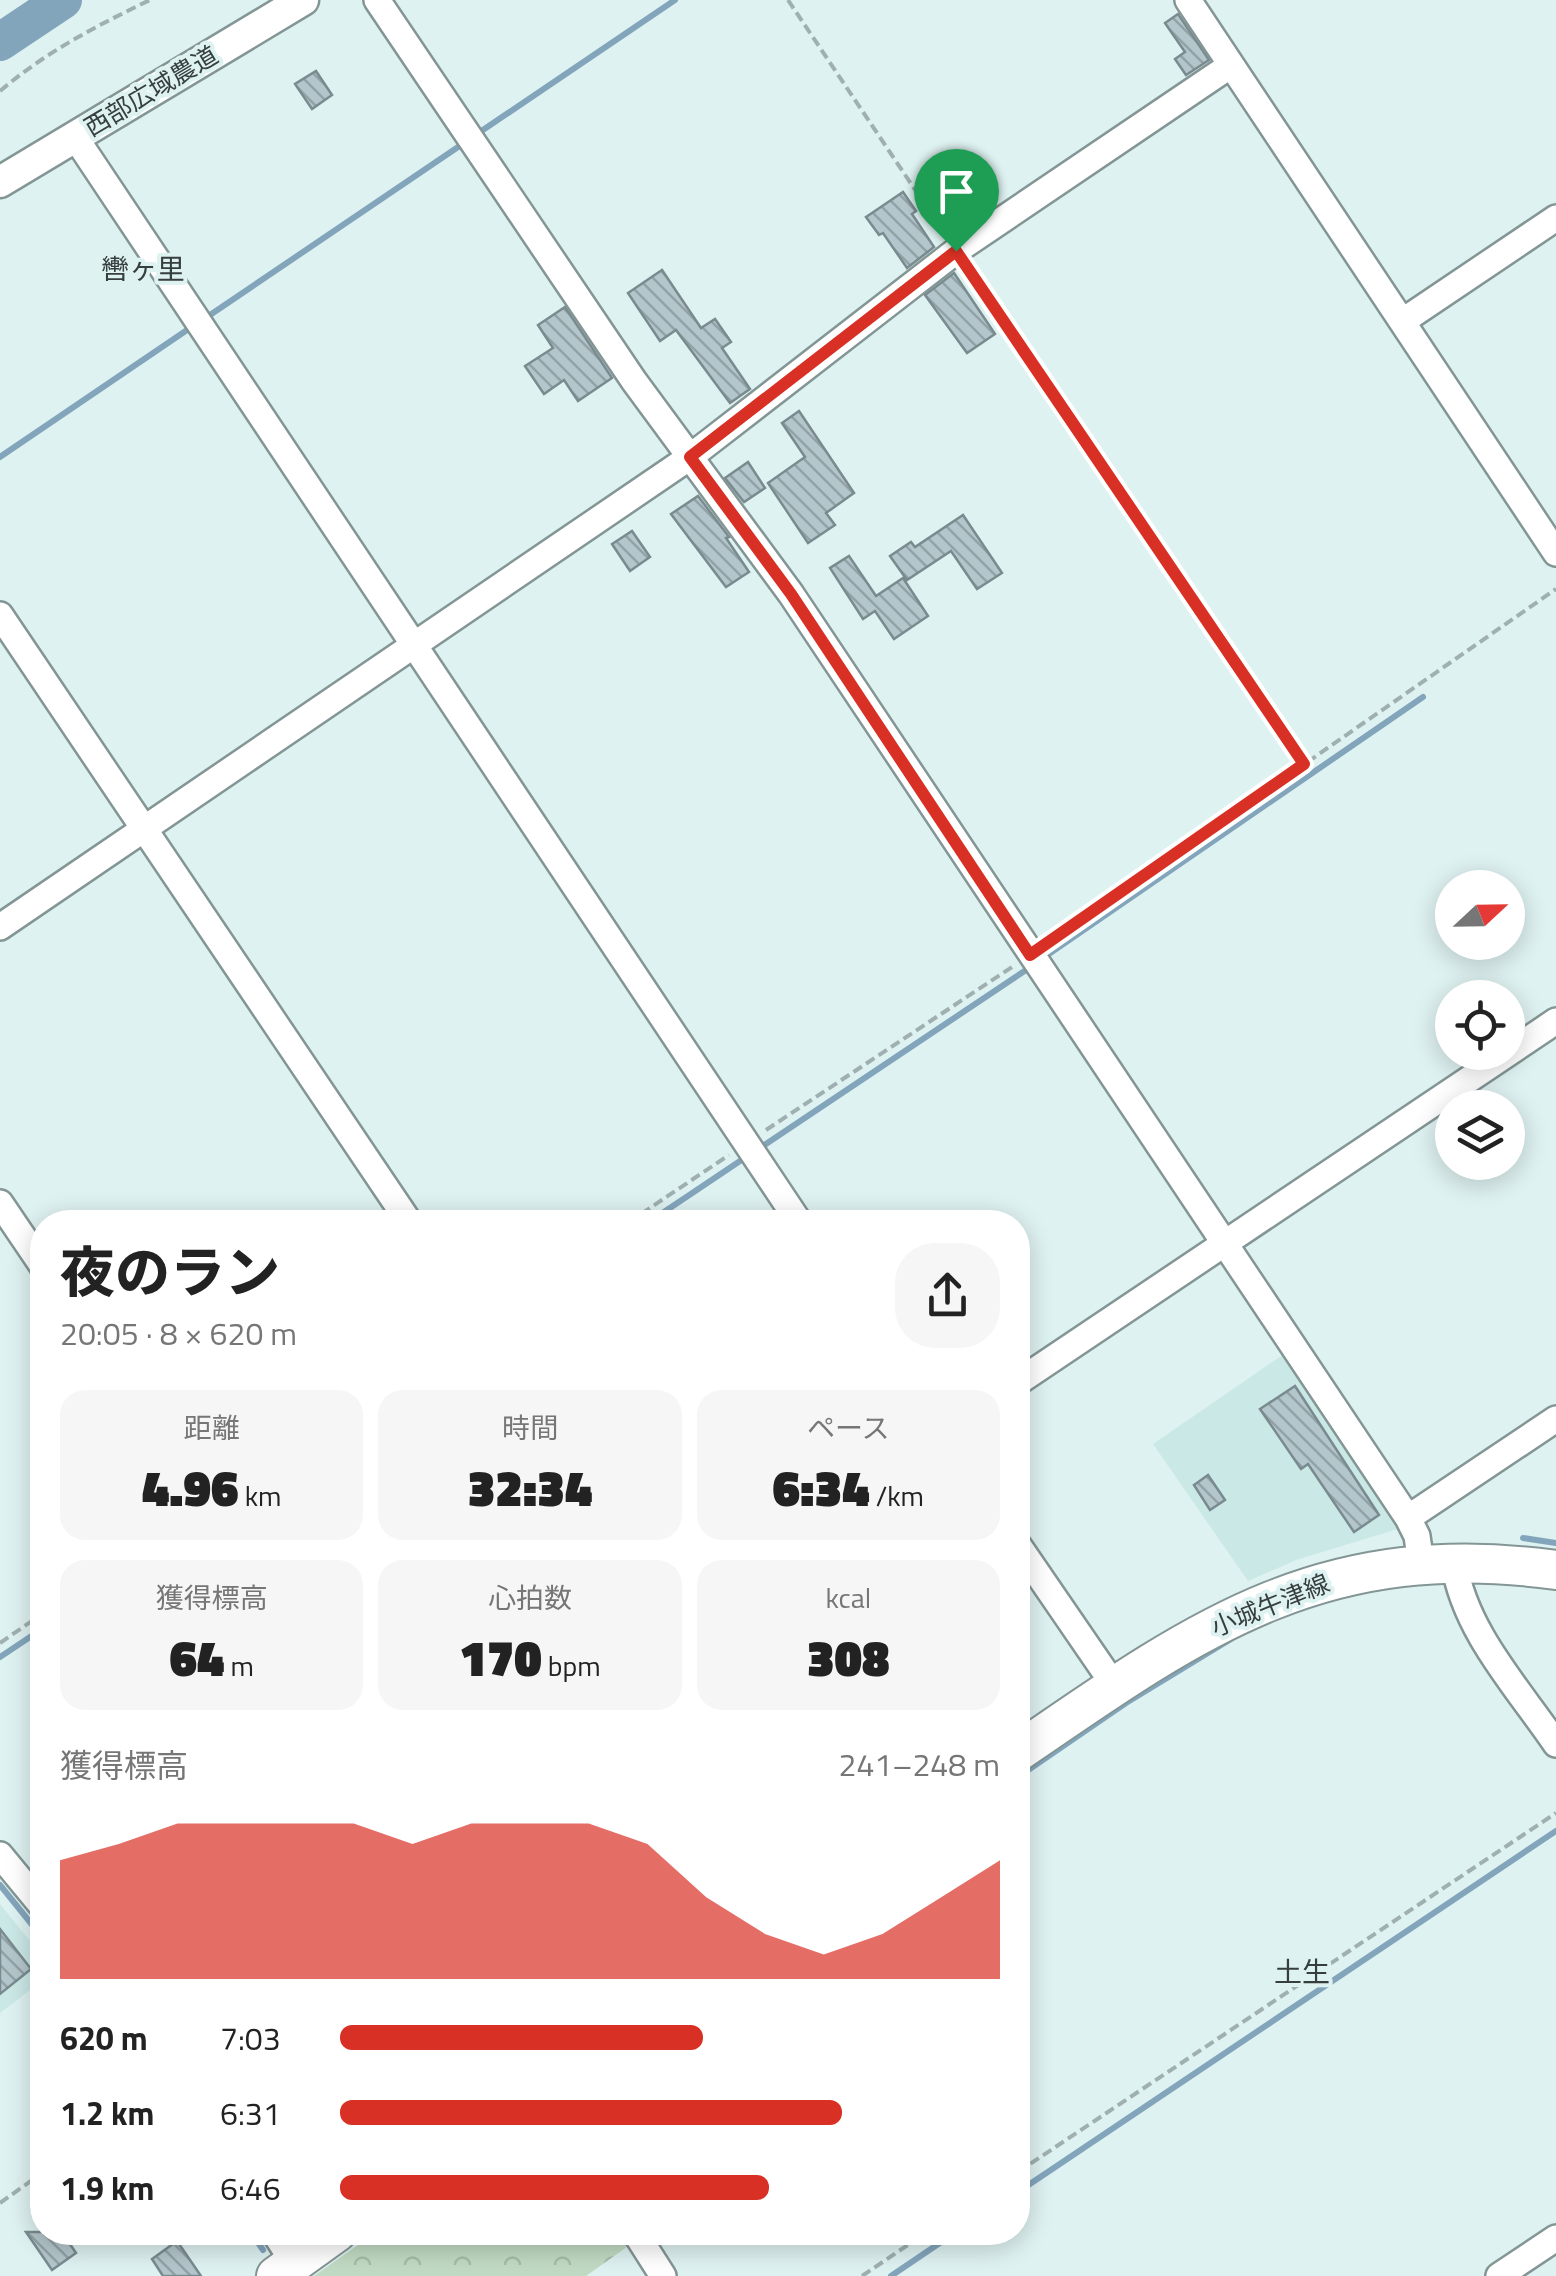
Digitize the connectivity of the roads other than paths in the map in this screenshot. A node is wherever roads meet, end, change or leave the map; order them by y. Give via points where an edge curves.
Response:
1 (303, 0) edge
2 (377, 0) edge
3 (1189, 0) edge
4 (1231, 65) junction
5 (75, 137) junction
6 (0, 182) edge
7 (1556, 218) edge
8 (1404, 321) junction
9 (690, 457) junction
10 (1556, 553) edge
11 (0, 615) edge
12 (417, 646) junction
13 (144, 828) junction
14 (0, 927) edge
15 (1556, 1021) edge
16 (0, 1203) edge
17 (401, 1210) edge
18 (791, 1210) edge
19 (1224, 1244) junction
20 (30, 1247) edge
21 (1030, 1374) edge
22 (1556, 1419) edge
23 (1408, 1518) junction
24 (1030, 1562) edge
25 (1438, 1563) junction
26 (1556, 1570) edge
27 (1114, 1685) junction
28 (1030, 1744) edge
29 (1556, 1744) edge
30 (0, 1855) edge
31 (30, 1891) edge
32 (1556, 2238) edge
33 (308, 2245) edge
34 (644, 2245) edge
35 (281, 2257) edge
36 (664, 2276) edge
37 (1499, 2276) edge

1 - 5 street, 西部広域農道
2 - 9 street
3 - 4 street
4 - 8 street
4 - 9 street via 956,251
5 - 6 street, 西部広域農道
5 - 12 street
7 - 8 street
8 - 10 street
9 - 12 street
9 - 19 street via 791,594
11 - 13 street
12 - 13 street
12 - 18 street
13 - 14 street
13 - 17 street
15 - 19 street
16 - 20 street
19 - 21 street
19 - 23 street
22 - 23 street
23 - 25 street
24 - 27 street
25 - 26 main road, 小城牛津線
25 - 27 main road, 小城牛津線 via 1292,1591 1240,1612
25 - 29 street via 1457,1582 1472,1620
27 - 28 main road, 小城牛津線
30 - 31 street
32 - 37 street
33 - 35 main road
34 - 36 street

